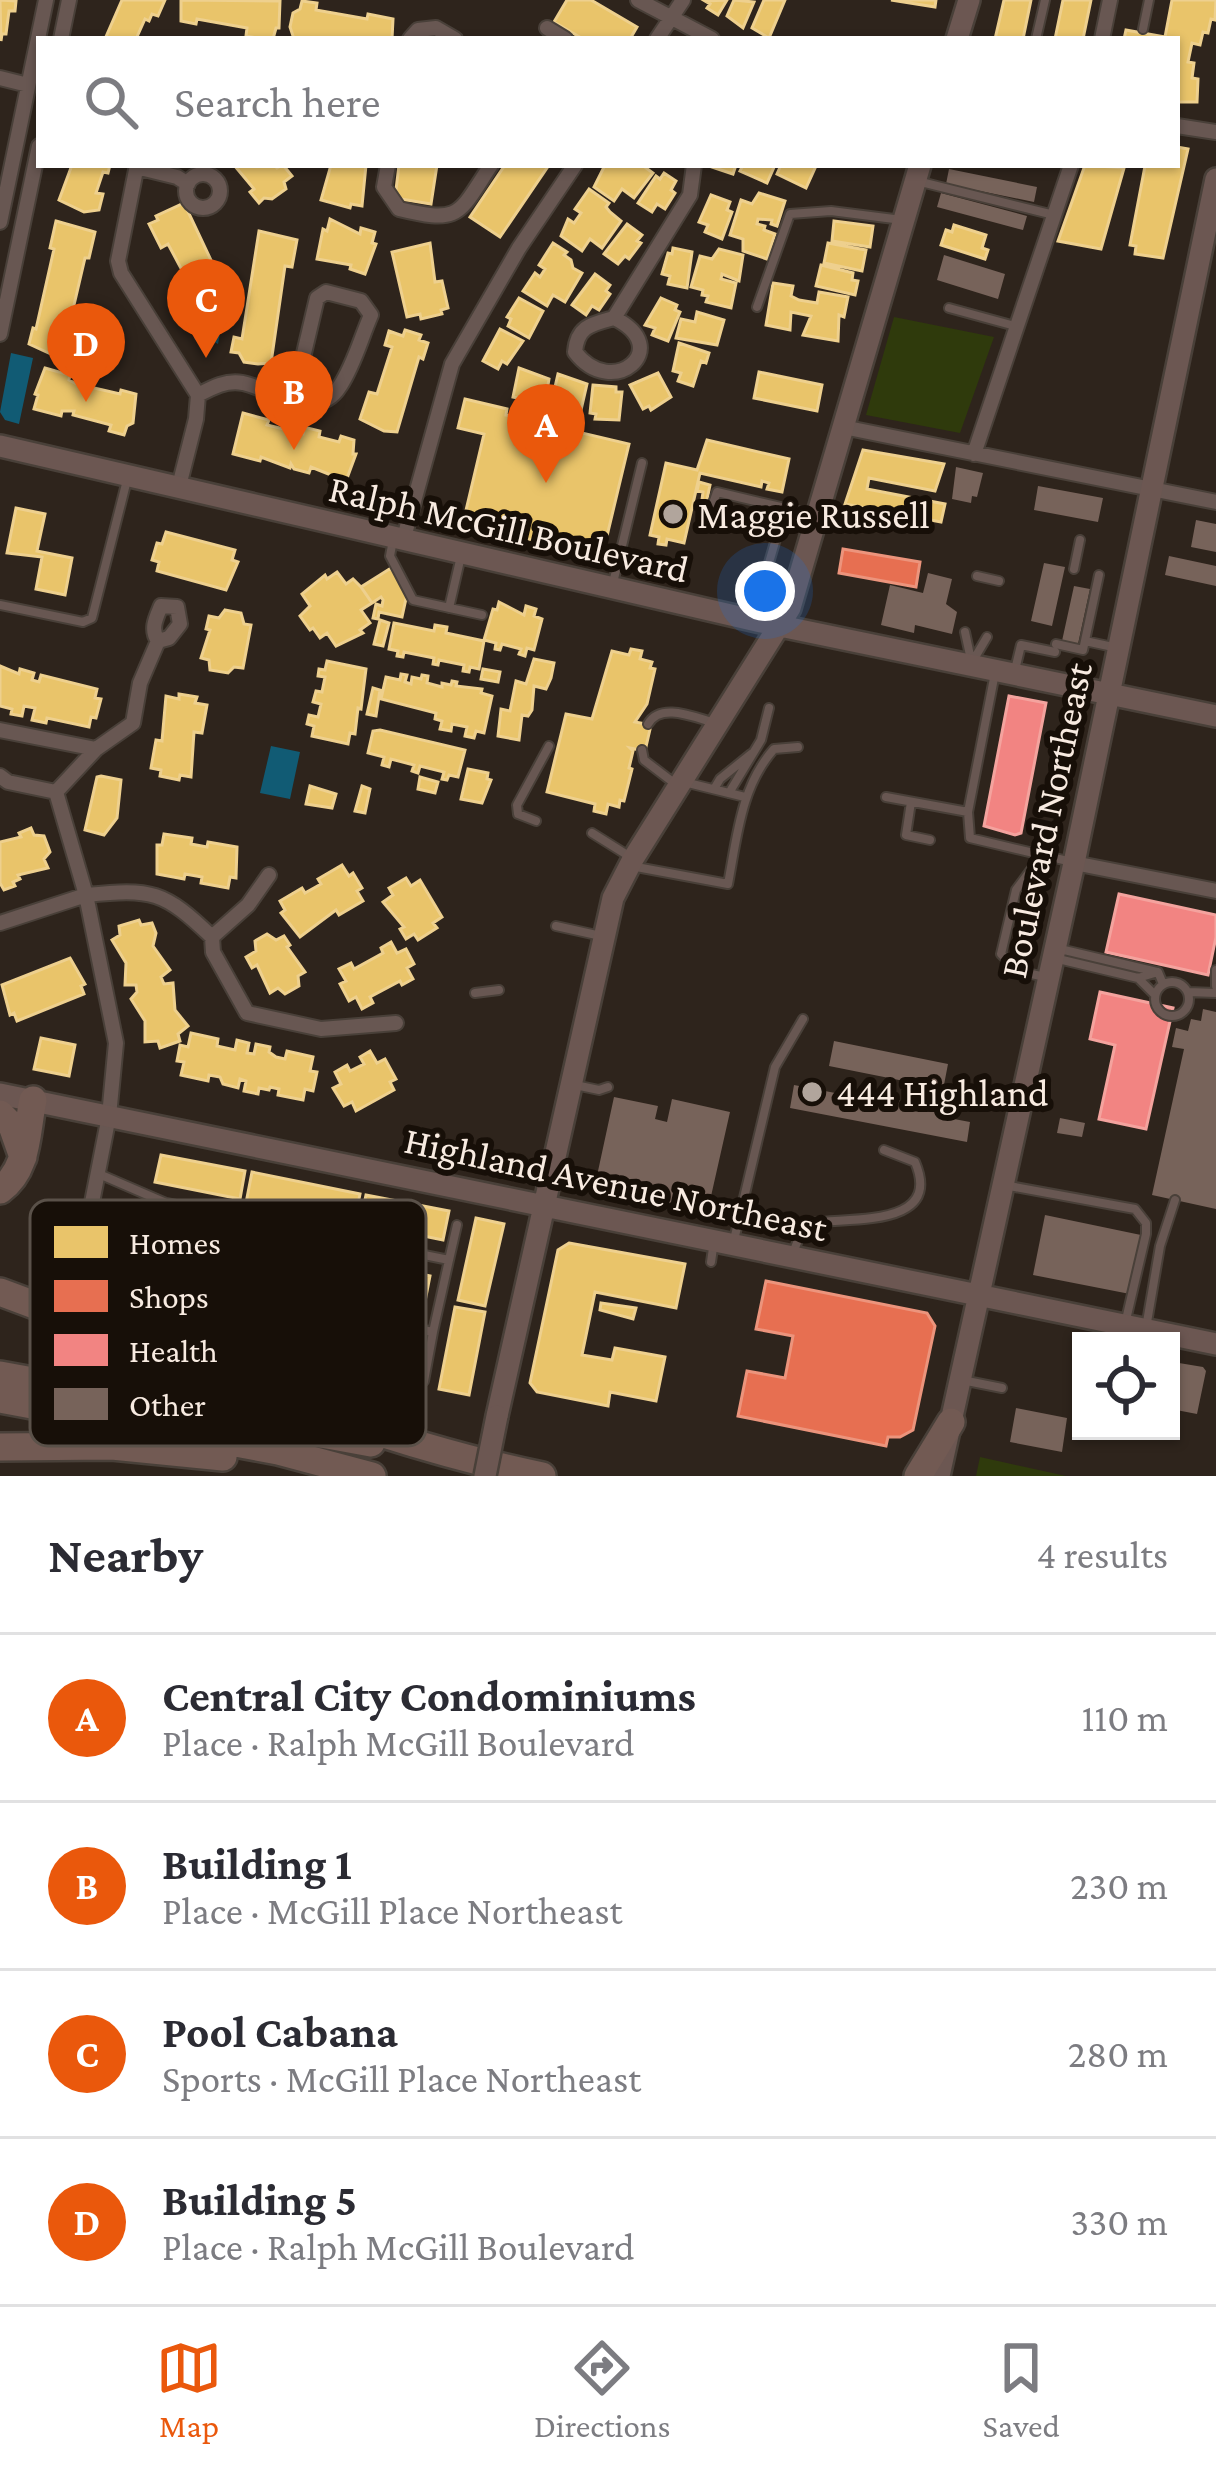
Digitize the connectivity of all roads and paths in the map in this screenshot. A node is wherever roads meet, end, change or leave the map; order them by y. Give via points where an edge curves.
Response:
1 (46, 0) edge
2 (69, 0) edge
3 (638, 0) edge
4 (683, 0) edge
5 (969, 0) edge
6 (1045, 0) edge
7 (1110, 0) edge
8 (1149, 0) edge
9 (670, 19) junction
10 (547, 28) dead end
11 (1143, 29) dead end
12 (38, 36) edge
13 (62, 36) edge
14 (413, 36) edge
15 (450, 36) edge
16 (560, 36) edge
17 (659, 36) edge
18 (706, 36) edge
19 (958, 36) edge
20 (1037, 36) edge
21 (1103, 36) edge
22 (36, 48) edge
23 (0, 78) edge
24 (28, 86) junction
25 (1180, 126) edge
26 (1216, 132) edge
27 (36, 160) edge
28 (136, 168) edge
29 (147, 168) edge
30 (387, 168) edge
31 (489, 168) edge
32 (573, 168) edge
33 (694, 168) edge
34 (1070, 168) edge
35 (918, 173) edge
36 (1216, 178) edge
37 (188, 184) dead end
38 (1054, 215) junction
39 (904, 220) junction
40 (0, 222) edge
41 (757, 308) dead end
42 (949, 308) dead end
43 (614, 318) junction
44 (1015, 326) junction
45 (0, 334) edge
46 (198, 395) junction
47 (292, 400) junction
48 (844, 427) junction
49 (0, 446) edge
50 (974, 454) junction
51 (643, 463) dead end
52 (127, 478) junction
53 (1152, 489) junction
54 (178, 490) junction
55 (1216, 502) edge
56 (785, 508) junction
57 (710, 515) dead end
58 (818, 515) junction
59 (398, 540) junction
60 (1080, 540) dead end
61 (461, 554) junction
62 (1074, 569) dead end
63 (766, 573) dead end
64 (1099, 575) dead end
65 (977, 576) dead end
66 (999, 580) dead end
67 (612, 588) junction
68 (0, 605) edge
69 (449, 608) junction
70 (482, 615) dead end
71 (779, 626) junction
72 (965, 632) dead end
73 (987, 637) dead end
74 (158, 641) dead end
75 (1085, 641) junction
76 (1119, 648) junction
77 (971, 666) junction
78 (1005, 673) junction
79 (1109, 695) junction
80 (769, 708) dead end
81 (1216, 716) edge
82 (648, 724) dead end
83 (719, 724) junction
84 (0, 730) edge
85 (549, 746) dead end
86 (798, 747) dead end
87 (757, 748) junction
88 (96, 749) junction
89 (642, 751) dead end
90 (3, 781) edge
91 (681, 784) junction
92 (714, 789) junction
93 (56, 792) junction
94 (730, 793) junction
95 (746, 797) junction
96 (886, 797) dead end
97 (911, 802) junction
98 (968, 812) junction
99 (536, 821) dead end
100 (592, 832) dead end
101 (930, 840) dead end
102 (1042, 855) junction
103 (632, 862) junction
104 (1074, 862) junction
105 (269, 875) dead end
106 (1216, 891) edge
107 (86, 895) junction
108 (0, 923) edge
109 (556, 926) dead end
110 (602, 936) junction
111 (212, 937) junction
112 (1052, 961) junction
113 (1216, 970) edge
114 (1158, 972) junction
115 (1138, 978) junction
116 (1163, 984) junction
117 (1216, 989) edge
118 (499, 990) dead end
119 (1188, 992) junction
120 (475, 993) dead end
121 (1155, 995) junction
122 (802, 1019) dead end
123 (397, 1023) dead end
124 (570, 1084) junction
125 (608, 1087) dead end
126 (0, 1094) edge
127 (33, 1100) junction
128 (0, 1114) edge
129 (109, 1115) junction
130 (884, 1150) dead end
131 (23, 1158) junction
132 (98, 1173) junction
133 (1003, 1185) junction
134 (0, 1190) edge
135 (93, 1200) edge
136 (159, 1200) edge
137 (1175, 1200) dead end
138 (544, 1204) junction
139 (457, 1226) dead end
140 (719, 1248) junction
141 (426, 1255) edge
142 (791, 1256) junction
143 (449, 1260) junction
144 (0, 1292) edge
145 (979, 1296) junction
146 (30, 1304) edge
147 (1135, 1328) junction
148 (426, 1330) edge
149 (434, 1332) junction
150 (1216, 1345) edge
151 (426, 1371) edge
152 (0, 1376) edge
153 (960, 1380) junction
154 (30, 1382) edge
155 (1002, 1388) dead end
156 (0, 1399) edge
157 (30, 1405) edge
158 (951, 1422) junction
159 (251, 1446) edge
160 (363, 1446) edge
161 (415, 1446) edge
162 (0, 1447) edge
163 (477, 1468) edge
164 (369, 1476) edge
165 (542, 1476) edge
166 (918, 1476) edge
167 (939, 1476) edge

1 - 12 street
2 - 13 street
3 - 9 street
4 - 9 street
5 - 19 main road
6 - 20 lane
7 - 21 street
8 - 11 lane
9 - 17 street
9 - 18 street
10 - 16 street
14 - 15 street via 436,28
22 - 24 street
23 - 24 street
24 - 40 street
25 - 26 street
27 - 45 street
28 - 46 street via 121,273
29 - 37 street
30 - 31 street via 384,187 400,209 441,219 461,210
32 - 59 street via 452,364
33 - 43 street via 690,195
34 - 38 street
35 - 38 lane
35 - 39 main road
36 - 53 main road, Boulevard Northeast
38 - 44 street
39 - 41 lane via 790,214
39 - 48 main road
42 - 44 lane
43 - 43 street via 579,332 574,352 610,374 625,372 640,350 632,326
44 - 50 street
46 - 47 street via 222,382 245,383
46 - 54 street
47 - 47 street via 317,298 326,292 362,302 371,315 341,385 318,404
48 - 50 street
48 - 58 main road
49 - 52 main road, Ralph McGill Boulevard
50 - 53 street
51 - 67 lane
52 - 54 main road, Ralph McGill Boulevard
52 - 68 lane via 92,618
53 - 55 street
53 - 76 main road, Boulevard Northeast
54 - 59 main road, Ralph McGill Boulevard
56 - 57 lane via 716,491
56 - 58 lane
56 - 63 lane
58 - 71 main road
59 - 61 main road, Ralph McGill Boulevard
59 - 69 lane via 389,556 413,600
60 - 62 lane
61 - 67 main road, Ralph McGill Boulevard
61 - 69 lane
64 - 75 lane
65 - 66 lane
67 - 71 main road, Ralph McGill Boulevard
69 - 70 lane
71 - 77 main road, Ralph McGill Boulevard
71 - 83 main road
72 - 77 lane
73 - 77 lane
74 - 88 street via 133,723
75 - 76 lane
75 - 78 lane via 1083,650 1022,645
76 - 79 main road, Boulevard Northeast
77 - 78 main road, Ralph McGill Boulevard
78 - 79 main road, Ralph McGill Boulevard
78 - 98 lane
79 - 81 main road, Ralph McGill Boulevard
79 - 104 main road, Boulevard Northeast
80 - 87 lane
82 - 83 lane via 662,712
83 - 91 main road
84 - 88 street
85 - 99 lane via 517,805 518,814
86 - 95 lane via 774,748
87 - 92 lane
87 - 94 lane
88 - 93 street
89 - 91 lane
90 - 93 street
91 - 92 lane
91 - 103 main road
92 - 94 lane
93 - 107 street
94 - 95 lane
95 - 103 lane via 728,884
96 - 97 lane
97 - 98 lane
97 - 101 lane via 907,835
98 - 102 lane via 970,838
100 - 103 lane
102 - 104 lane
102 - 112 lane via 1016,890 1001,954 1018,971
103 - 110 main road
104 - 106 street
104 - 112 main road, Boulevard Northeast
105 - 111 street
107 - 108 street
107 - 111 street via 136,890 179,905
107 - 129 street via 116,1043
109 - 110 lane
110 - 124 main road
111 - 123 street via 247,1013 321,1029
112 - 114 lane
112 - 115 lane
112 - 133 main road, Boulevard Northeast
113 - 117 lane
114 - 115 lane
114 - 116 lane
115 - 121 lane
116 - 119 lane via 1180,983
116 - 121 lane
117 - 119 lane
118 - 120 lane
119 - 121 lane via 1177,1016 1160,1011
122 - 140 lane via 775,1067
124 - 125 lane
124 - 138 main road
126 - 127 main road, Highland Avenue Northeast
127 - 129 main road, Highland Avenue Northeast
127 - 131 highway
128 - 131 highway
129 - 132 street
129 - 138 main road, Highland Avenue Northeast
130 - 142 lane via 915,1162 920,1193 909,1207 812,1222
131 - 134 highway
132 - 135 street
132 - 136 lane
133 - 145 main road, Boulevard Northeast
133 - 147 lane via 1142,1214
137 - 147 lane
138 - 140 main road, Highland Avenue Northeast
138 - 163 main road, bridge via 497,1415
139 - 143 lane
140 - 142 main road, Highland Avenue Northeast
141 - 143 lane
142 - 145 main road, Highland Avenue Northeast
143 - 149 lane
144 - 146 highway
145 - 147 main road, Highland Avenue Northeast
145 - 153 main road, Boulevard Northeast
147 - 150 main road, Highland Avenue Northeast
148 - 149 lane
149 - 151 lane
152 - 154 highway
153 - 155 lane
153 - 158 main road, Boulevard Northeast
156 - 157 highway
158 - 166 highway
158 - 167 main road, Boulevard Northeast
159 - 164 highway
160 - 163 highway
161 - 163 highway
162 - 164 highway via 112,1446
163 - 165 highway

